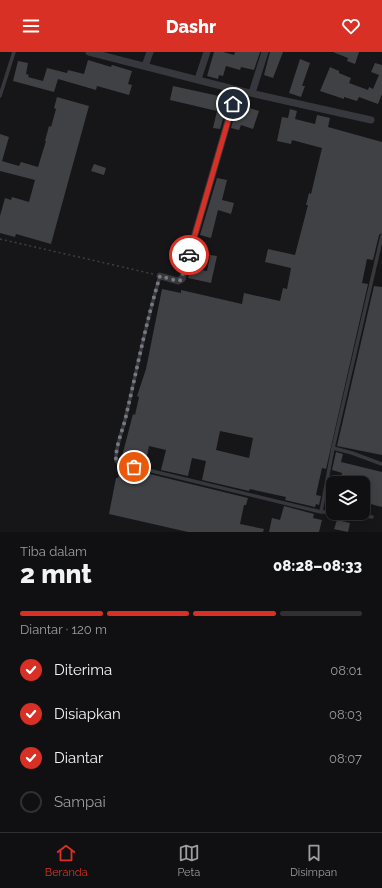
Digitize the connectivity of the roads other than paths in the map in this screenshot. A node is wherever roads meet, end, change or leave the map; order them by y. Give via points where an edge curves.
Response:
1 (14, 52) edge
2 (89, 52) edge
3 (150, 52) edge
4 (207, 52) edge
5 (265, 52) edge
6 (145, 66) junction
7 (198, 79) junction
8 (237, 90) junction
9 (252, 93) junction
10 (0, 96) edge
11 (371, 120) dead end
12 (382, 236) edge
13 (160, 276) joint
14 (332, 448) junction
15 (382, 464) edge
16 (321, 512) junction
17 (326, 512) edge

1 - 10 lane
2 - 6 street
3 - 6 street
4 - 7 street
5 - 9 street
6 - 7 street
7 - 8 street
8 - 9 street
8 - 13 street via 182,279 178,281
9 - 11 street
12 - 14 lane
13 - 16 lane via 116,461
14 - 15 lane
14 - 16 lane
16 - 17 lane

